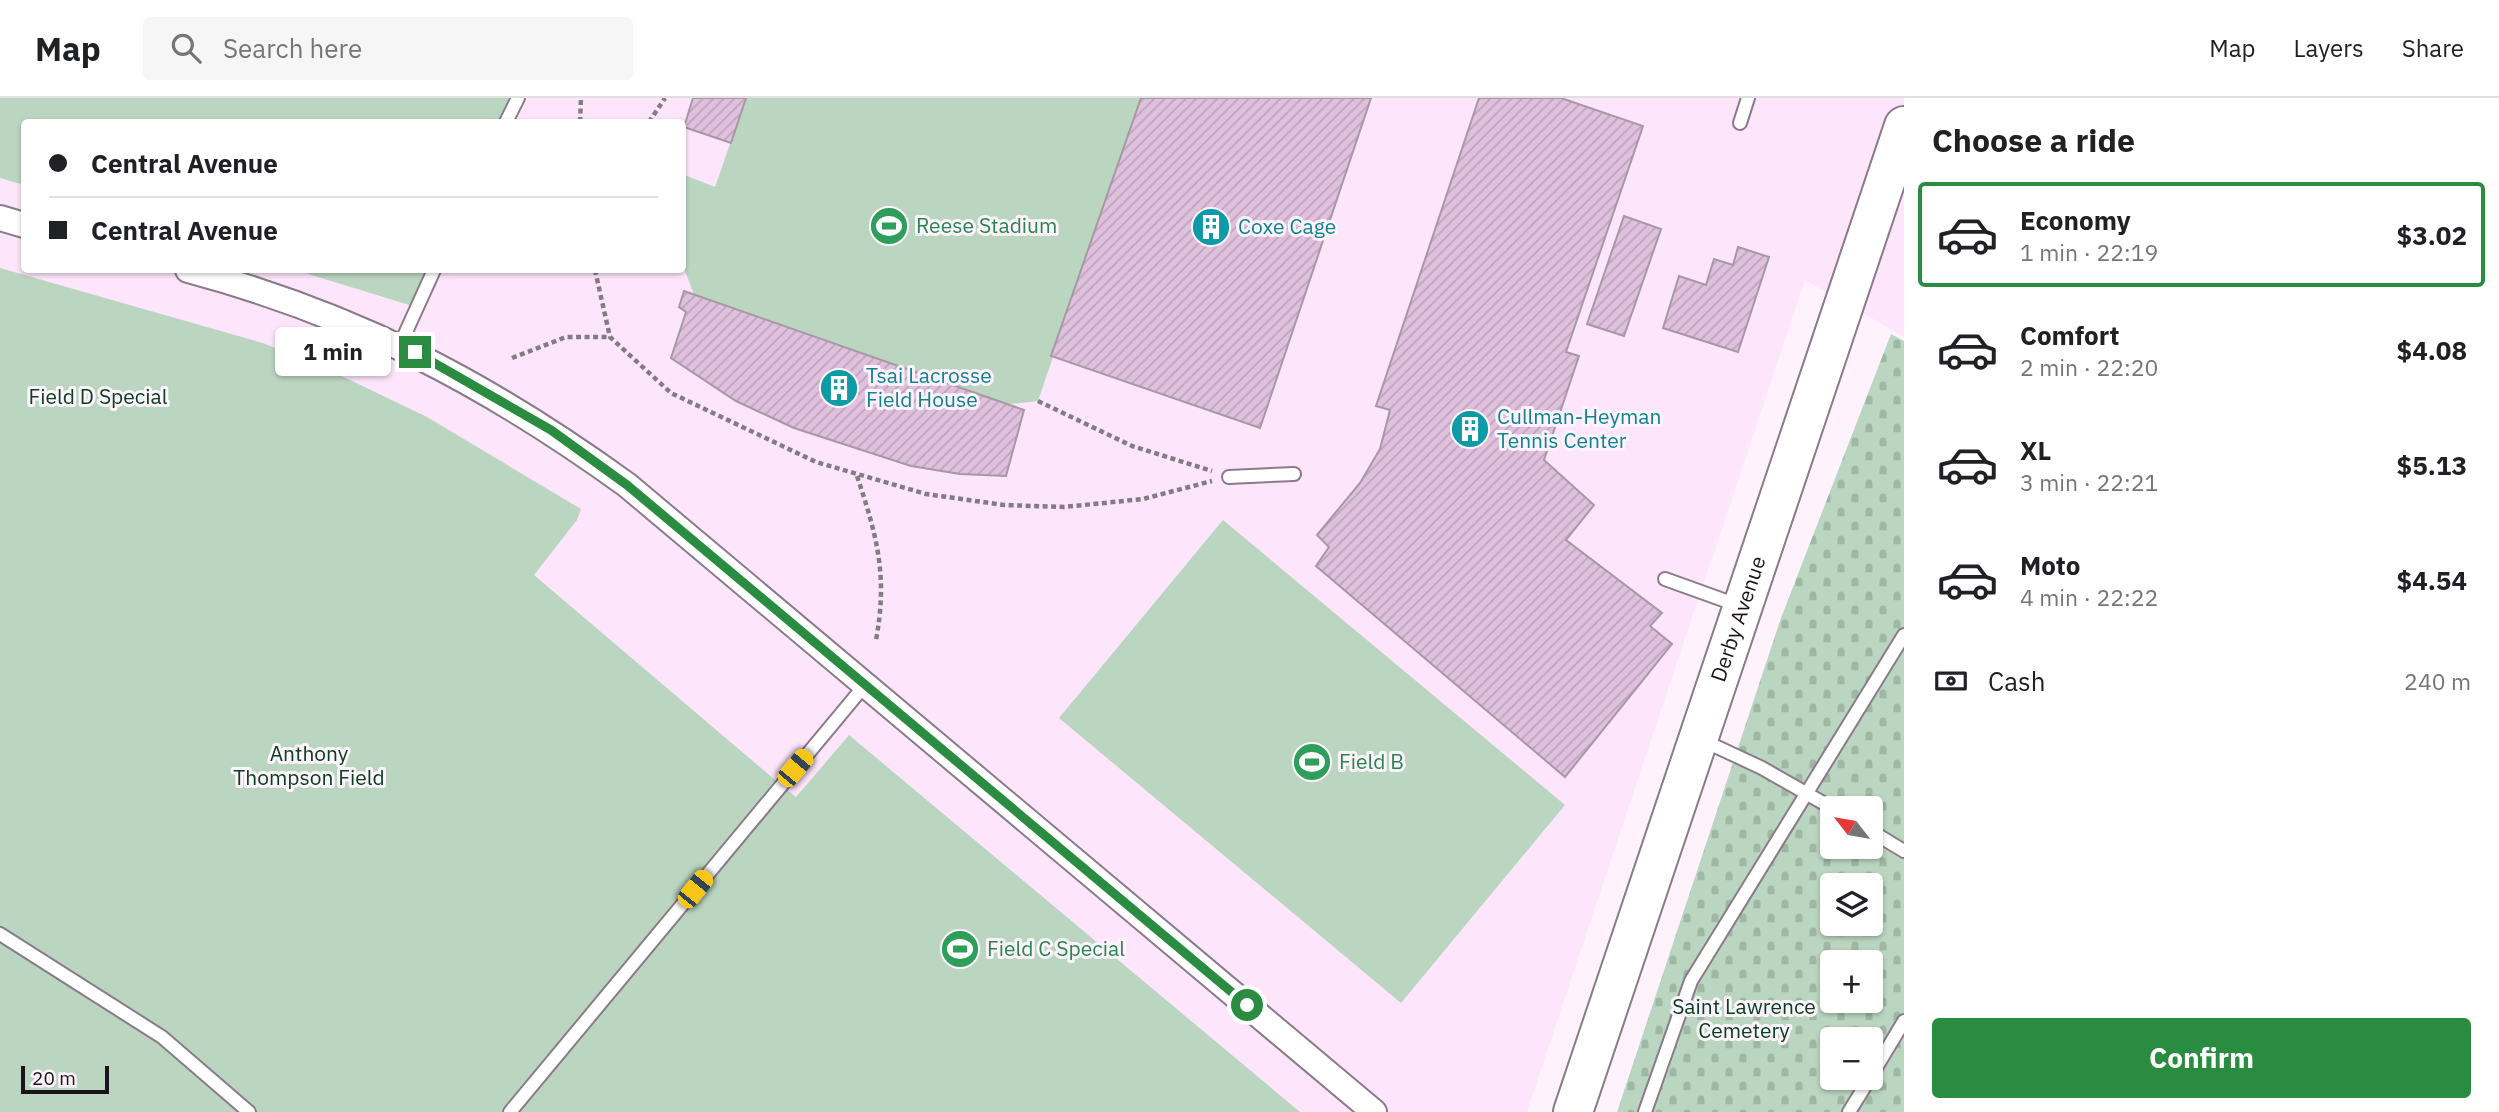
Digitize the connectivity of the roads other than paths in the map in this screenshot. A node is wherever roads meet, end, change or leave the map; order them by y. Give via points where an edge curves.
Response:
1 (518, 98) edge
2 (1748, 98) edge
3 (508, 119) edge
4 (1740, 123) dead end
5 (1904, 126) edge
6 (0, 218) edge
7 (21, 224) edge
8 (198, 273) edge
9 (433, 273) edge
10 (400, 345) junction
11 (1294, 474) dead end
12 (1230, 477) road end
13 (1665, 579) dead end
14 (1743, 607) junction
15 (1904, 635) edge
16 (865, 685) junction
17 (1699, 738) junction
18 (1807, 793) junction
19 (1820, 801) edge
20 (1883, 838) edge
21 (1904, 851) edge
22 (0, 934) edge
23 (1904, 1021) edge
24 (1883, 1056) edge
25 (1862, 1090) edge
26 (249, 1112) edge
27 (510, 1112) edge
28 (1374, 1112) edge
29 (1573, 1112) edge
30 (1645, 1112) edge
31 (1849, 1112) edge

1 - 3 lane
2 - 4 lane
5 - 14 highway, Derby Avenue
6 - 7 street
8 - 10 street via 353,324
9 - 10 lane
10 - 16 street via 551,430 627,485
11 - 12 lane
13 - 14 lane
14 - 17 highway, Derby Avenue
15 - 18 lane
16 - 27 lane
16 - 28 street
17 - 18 lane
17 - 29 highway, Derby Avenue
18 - 19 lane
18 - 30 lane via 1691,981
20 - 21 lane
22 - 26 lane via 162,1037
23 - 24 lane
25 - 31 lane

